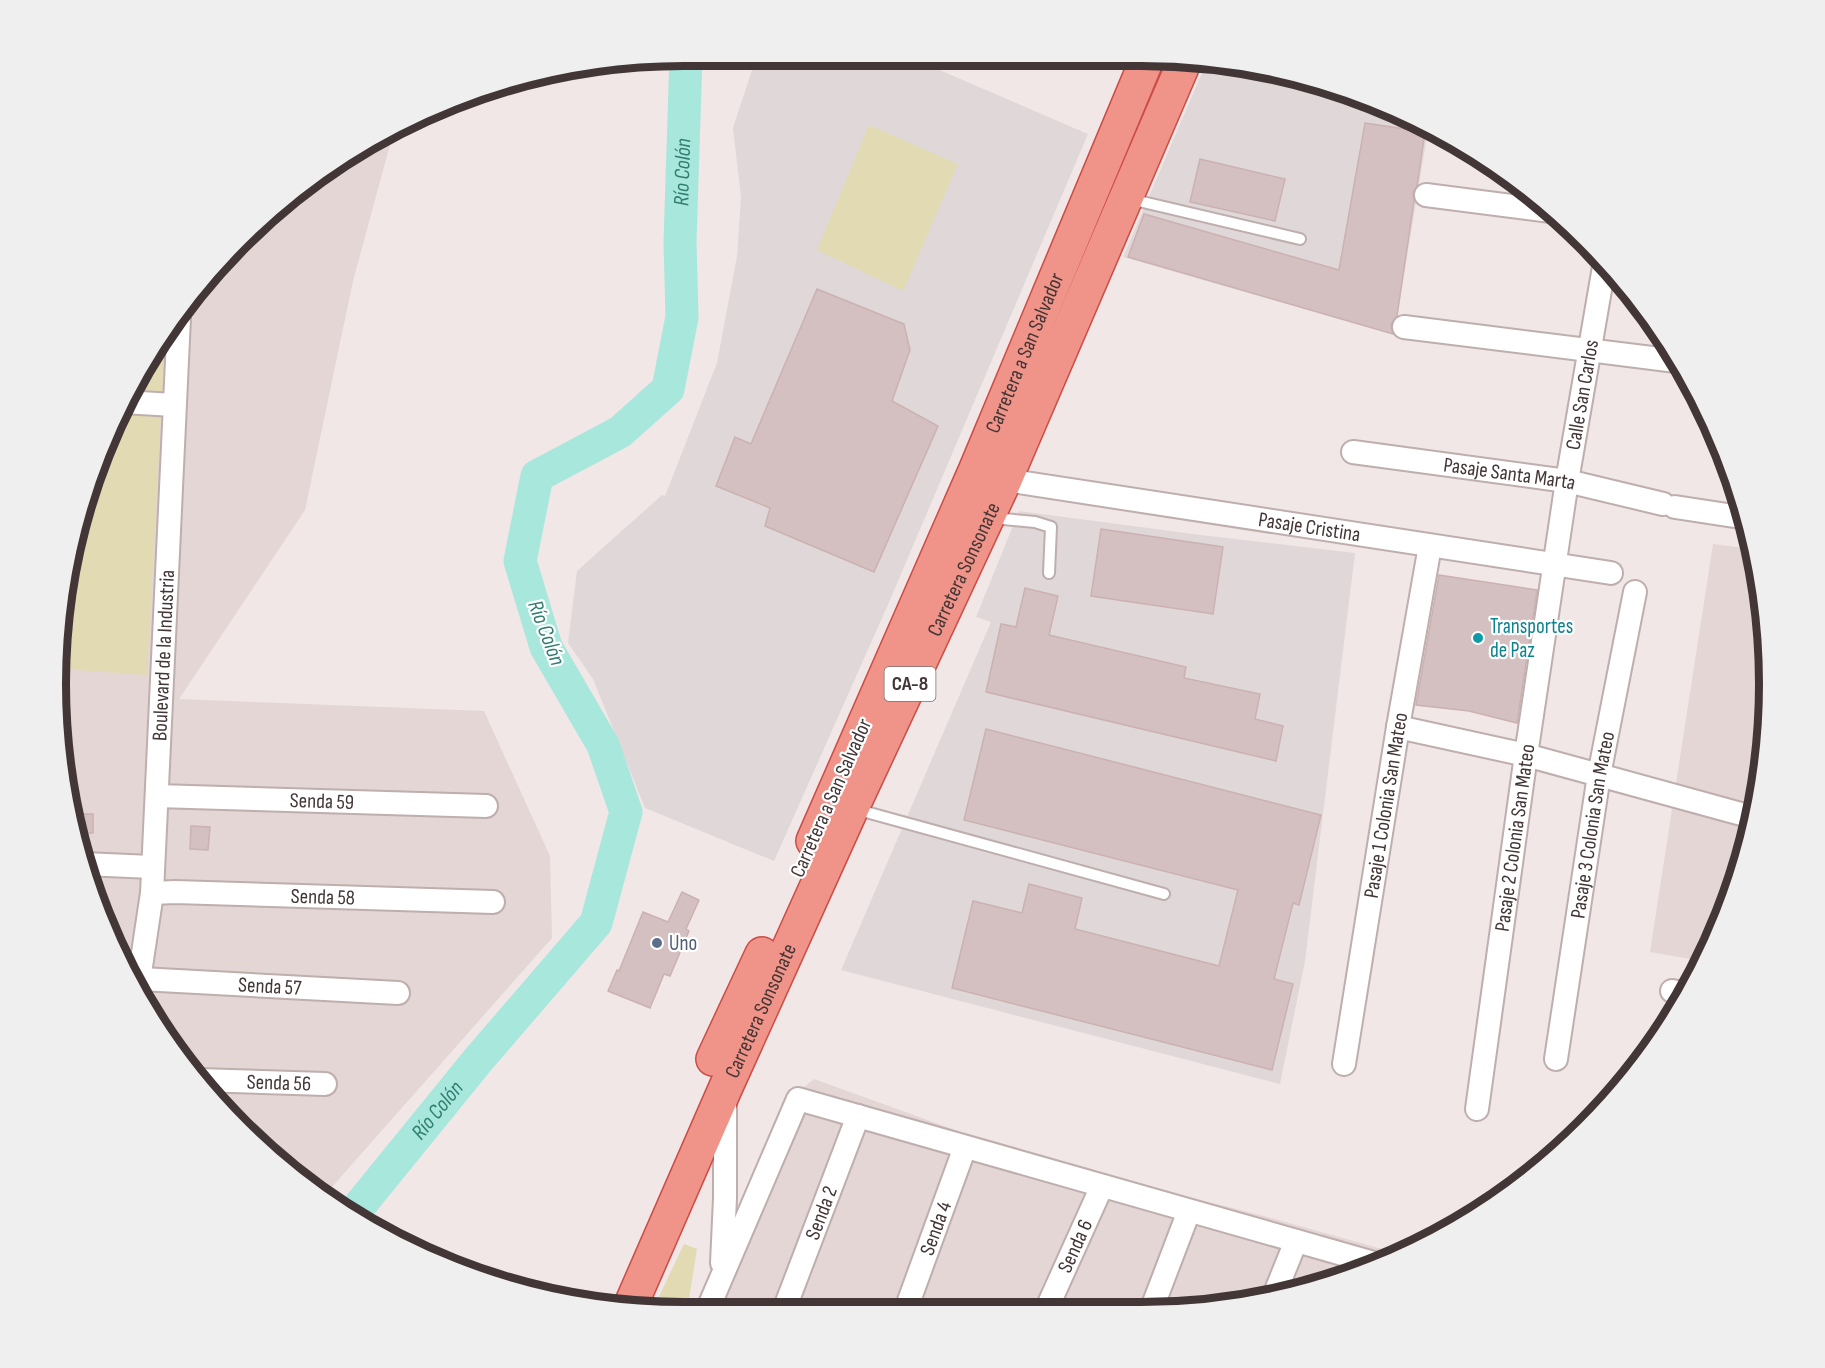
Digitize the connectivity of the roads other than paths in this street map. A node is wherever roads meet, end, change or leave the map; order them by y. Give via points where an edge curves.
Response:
1 (1145, 66) edge
2 (1182, 67) edge
3 (1426, 195) dead end
4 (1126, 198) junction
5 (1536, 209) edge
6 (1300, 239) dead end
7 (1603, 274) edge
8 (1404, 327) dead end
9 (178, 330) edge
10 (1590, 350) junction
11 (1667, 360) edge
12 (134, 403) edge
13 (174, 405) junction
14 (1353, 452) dead end
15 (1005, 480) junction
16 (1567, 481) junction
17 (1736, 516) edge
18 (987, 517) junction
19 (1430, 546) junction
20 (1555, 566) junction
21 (1049, 573) dead end
22 (1611, 573) dead end
23 (1635, 592) dead end
24 (1398, 727) junction
25 (1526, 755) junction
26 (1599, 775) junction
27 (157, 796) junction
28 (486, 806) dead end
29 (852, 808) junction
30 (1745, 815) edge
31 (93, 864) edge
32 (152, 867) junction
33 (152, 893) junction
34 (1164, 894) dead end
35 (493, 902) dead end
36 (140, 977) edge
37 (145, 986) edge
38 (398, 993) dead end
39 (1556, 1059) dead end
40 (1344, 1064) dead end
41 (210, 1080) edge
42 (325, 1084) dead end
43 (724, 1089) junction
44 (1477, 1109) dead end
45 (858, 1116) junction
46 (965, 1147) junction
47 (1102, 1186) junction
48 (1189, 1211) junction
49 (1296, 1241) junction
50 (1364, 1260) edge
51 (721, 1279) junction
52 (1278, 1286) edge
53 (609, 1298) edge
54 (633, 1300) edge
55 (711, 1302) edge
56 (787, 1302) edge
57 (909, 1302) edge
58 (1050, 1302) edge
59 (1154, 1302) edge

1 - 53 highway, Carretera a San Salvador / CA-8 via 975,471
2 - 4 highway, Carretera Sonsonate / CA-8
3 - 5 street
4 - 6 lane
4 - 15 highway, Carretera Sonsonate / CA-8
7 - 10 street, Calle San Carlos
8 - 10 street
9 - 13 street, Boulevard de la Industria
10 - 11 street
10 - 16 street, Calle San Carlos
12 - 13 street
13 - 27 street, Boulevard de la Industria
14 - 16 street, Pasaje Santa Marta
15 - 18 highway, Carretera Sonsonate / CA-8
15 - 19 street, Pasaje Cristina
16 - 17 street, Pasaje Santa Marta
16 - 20 street, Calle San Carlos
18 - 21 lane via 1051,527
18 - 29 highway, Carretera Sonsonate / CA-8
19 - 20 street, Pasaje Cristina
19 - 24 street, Pasaje 1 Colonia San Mateo
20 - 22 street, Pasaje Cristina
20 - 25 street, Pasaje 2 Colonia San Mateo
23 - 26 street, Pasaje 3 Colonia San Mateo
24 - 25 street
24 - 40 street, Pasaje 1 Colonia San Mateo
25 - 26 street
25 - 44 street, Pasaje 2 Colonia San Mateo
26 - 30 street
26 - 39 street, Pasaje 3 Colonia San Mateo
27 - 28 street, Senda 59
27 - 32 street, Boulevard de la Industria
29 - 34 lane
29 - 43 highway, Carretera Sonsonate / CA-8
31 - 32 street
32 - 33 street, Boulevard de la Industria
33 - 35 street, Senda 58
33 - 36 street, Boulevard de la Industria
37 - 38 street, Senda 57
41 - 42 street, Senda 56
43 - 51 street
43 - 54 highway, Carretera Sonsonate / CA-8
45 - 46 street
45 - 51 street via 798,1100
45 - 56 street, Senda 2
46 - 47 street
46 - 57 street, Senda 4
47 - 48 street
47 - 58 street, Senda 6
48 - 49 street
48 - 59 street
49 - 50 street
49 - 52 street
51 - 55 street

